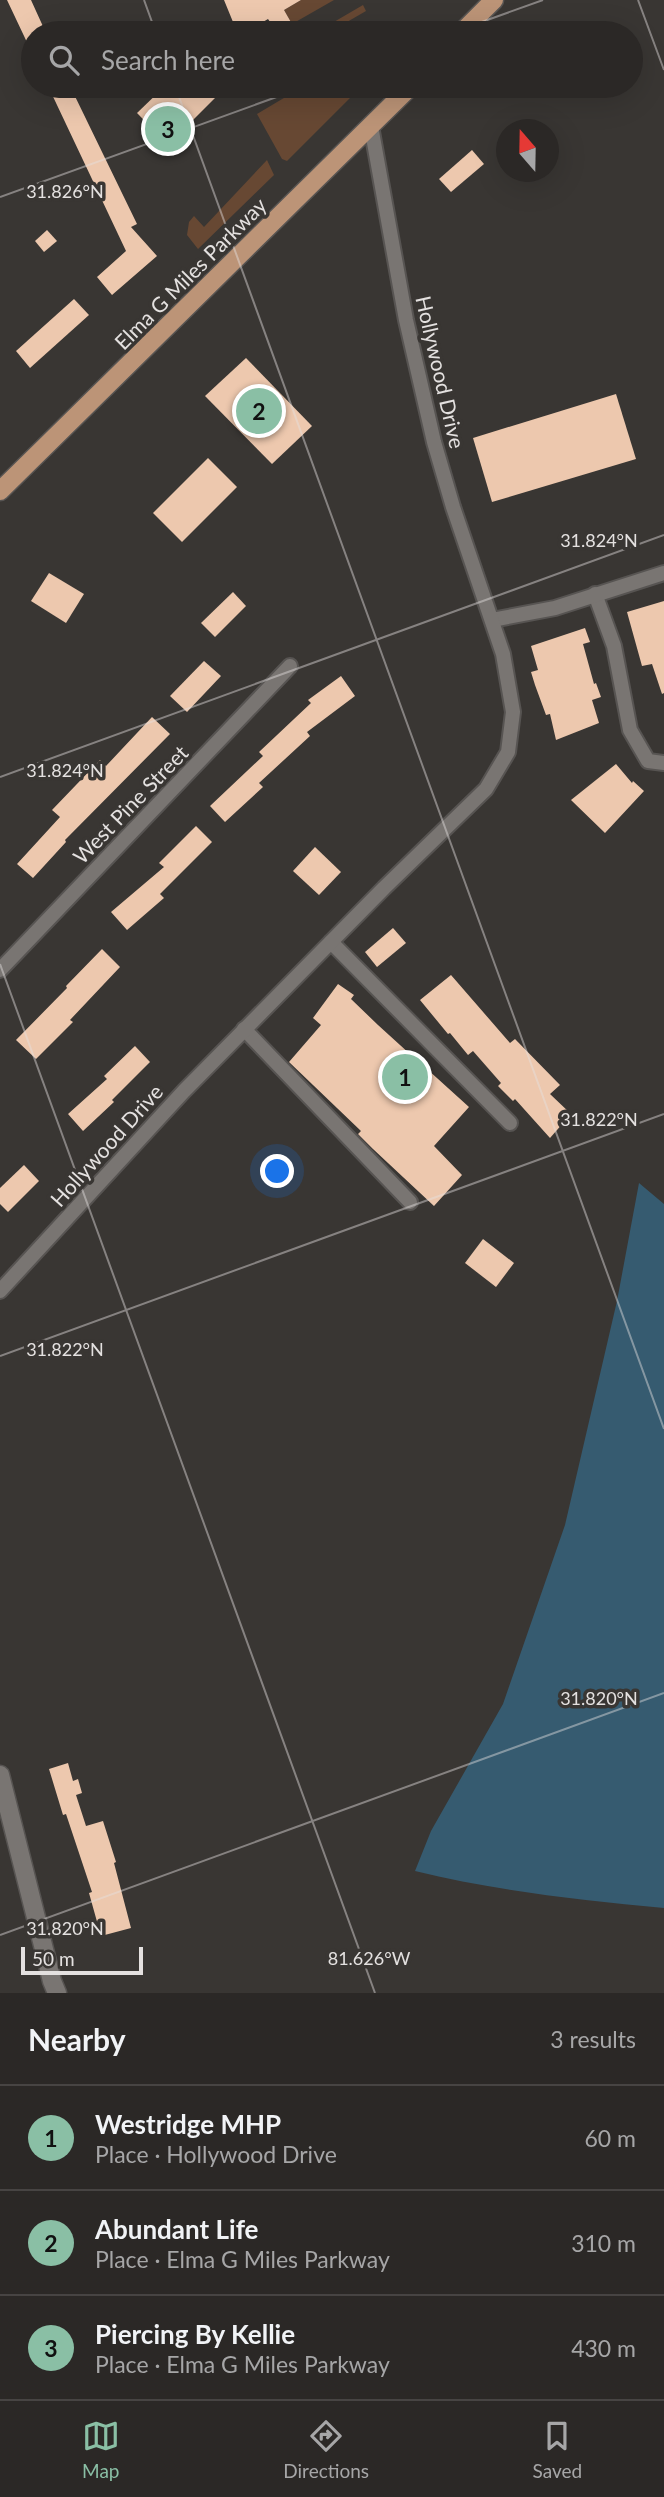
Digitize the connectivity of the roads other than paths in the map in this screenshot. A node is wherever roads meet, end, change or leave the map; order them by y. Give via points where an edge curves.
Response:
1 (494, 0) edge
2 (473, 21) edge
3 (399, 98) edge
4 (371, 126) junction
5 (0, 491) edge
6 (664, 572) edge
7 (595, 594) junction
8 (492, 620) junction
9 (290, 667) dead end
10 (664, 763) edge
11 (331, 942) junction
12 (0, 970) edge
13 (244, 1030) junction
14 (510, 1123) dead end
15 (410, 1202) dead end
16 (0, 1291) edge
17 (0, 1775) edge
18 (58, 1993) edge

1 - 2 main road
3 - 4 main road, Elma G Miles Parkway
4 - 5 main road, Elma G Miles Parkway
4 - 8 street, Hollywood Drive via 406,320 434,442
6 - 7 street
7 - 8 street via 555,608
7 - 10 street via 614,646 630,730 648,761
8 - 11 street, Hollywood Drive via 513,712 508,752 486,789
9 - 12 street, West Pine Street
11 - 13 street, Hollywood Drive
11 - 14 street
13 - 15 street
13 - 16 street, Hollywood Drive
17 - 18 street

